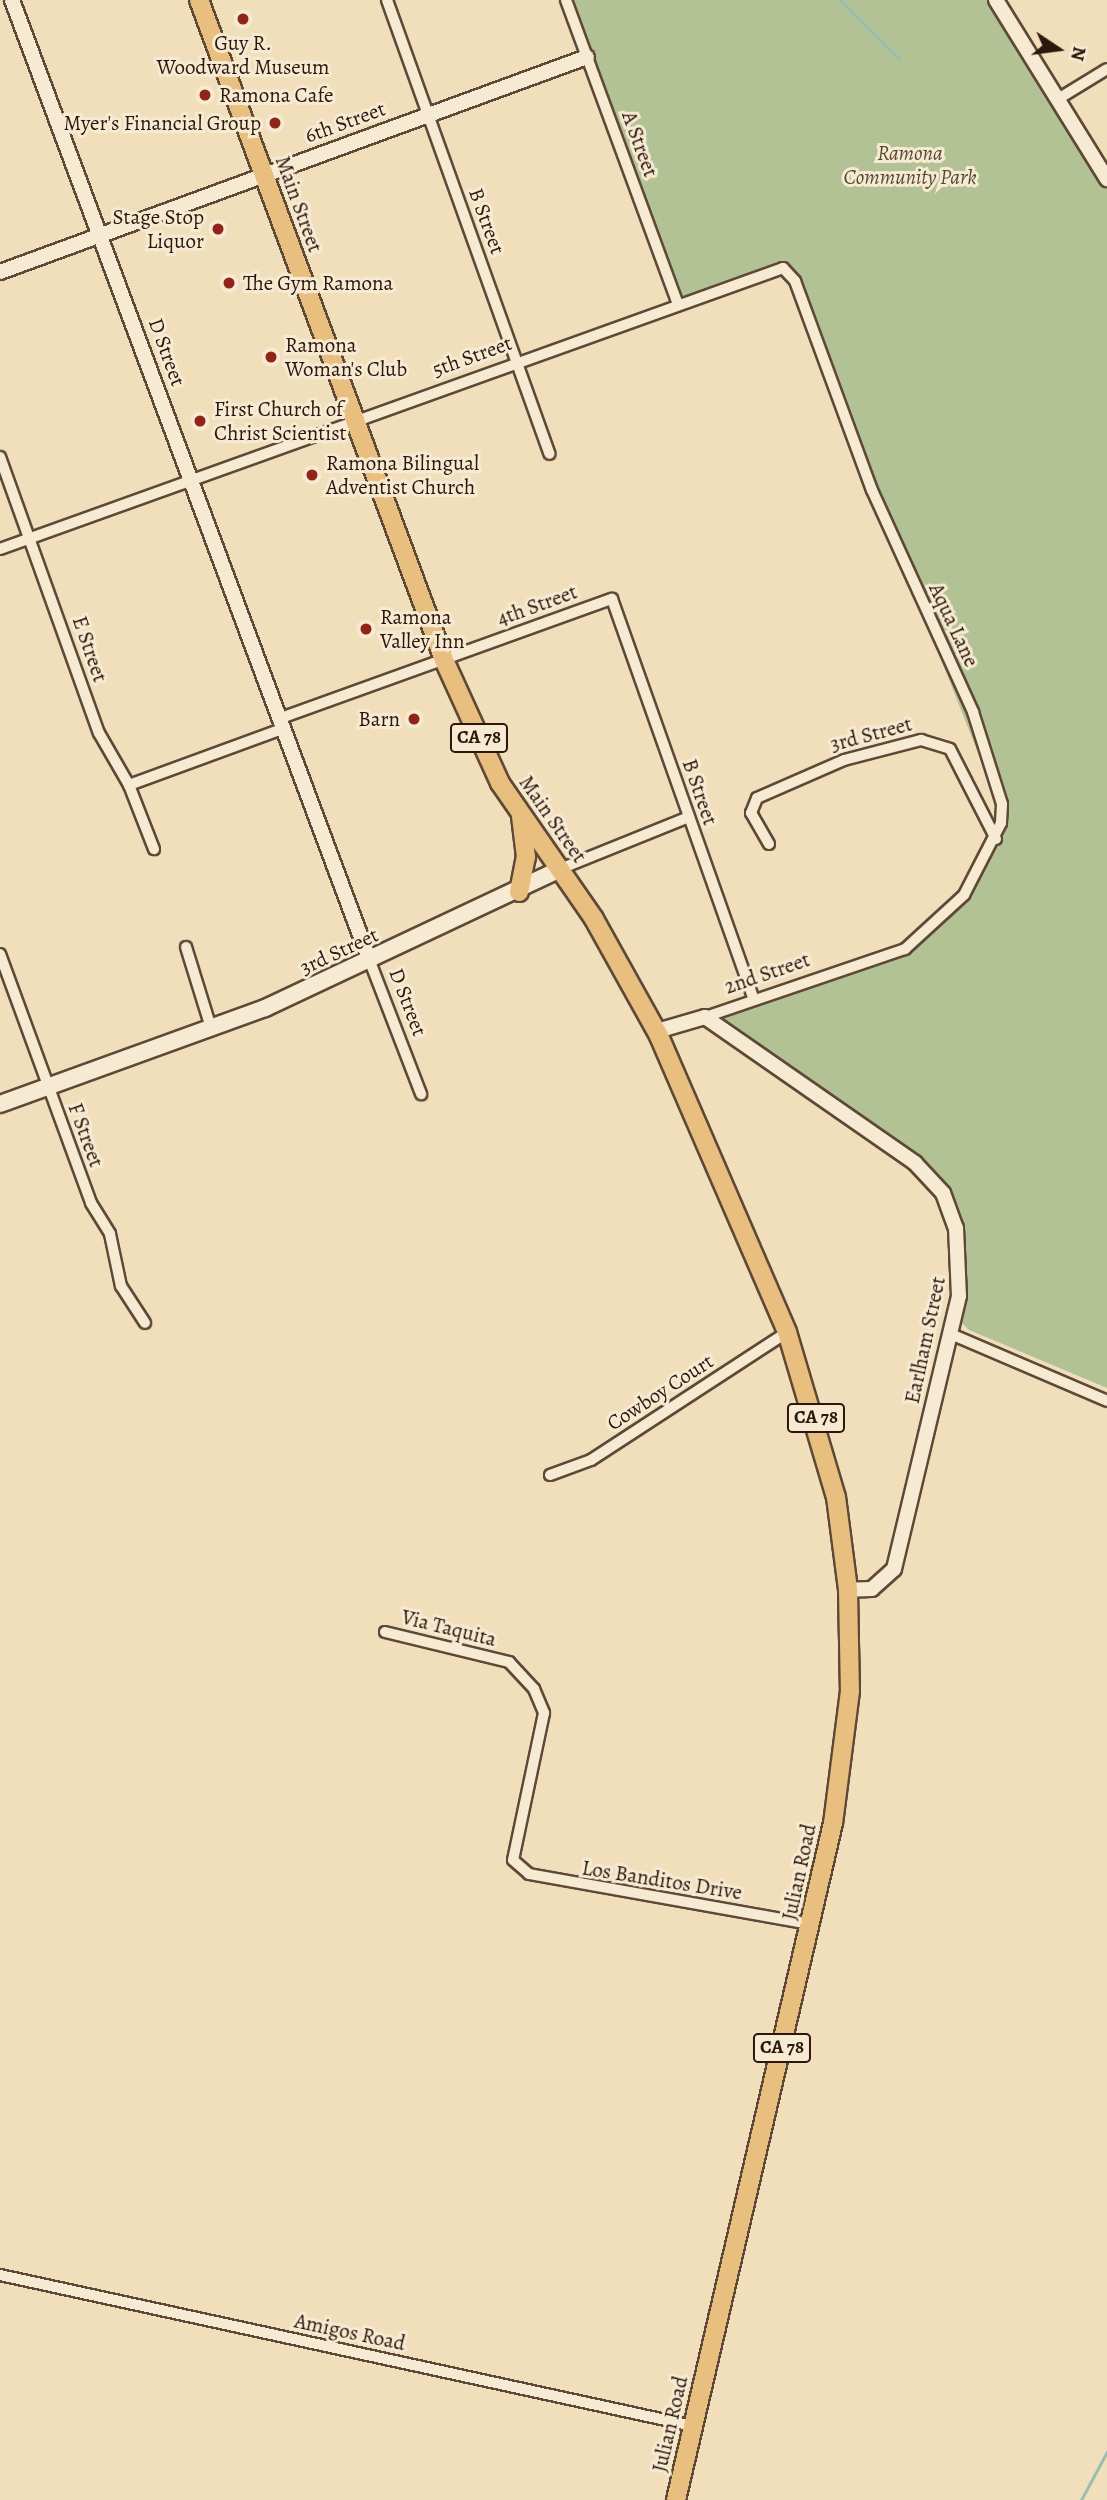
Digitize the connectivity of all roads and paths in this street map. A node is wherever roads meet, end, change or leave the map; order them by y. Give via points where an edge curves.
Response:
1 (12, 0) edge
2 (199, 0) edge
3 (387, 0) edge
4 (566, 0) edge
5 (996, 0) edge
6 (587, 57) junction
7 (1107, 69) edge
8 (1058, 99) junction
9 (429, 114) junction
10 (263, 175) junction
11 (1107, 179) edge
12 (102, 233) junction
13 (0, 272) edge
14 (795, 281) joint
15 (677, 302) junction
16 (516, 361) junction
17 (354, 419) junction
18 (550, 454) dead end
19 (0, 457) edge
20 (191, 479) junction
21 (30, 538) junction
22 (0, 549) edge
23 (612, 599) joint
24 (444, 660) junction
25 (280, 724) junction
26 (129, 785) junction
27 (521, 813) junction
28 (688, 817) junction
29 (996, 839) junction
30 (769, 844) dead end
31 (154, 849) dead end
32 (561, 869) junction
33 (519, 892) junction
34 (186, 947) dead end
35 (0, 954) edge
36 (890, 956) joint
37 (369, 959) junction
38 (753, 998) junction
39 (705, 1017) junction
40 (211, 1028) junction
41 (657, 1031) junction
42 (48, 1086) junction
43 (421, 1094) dead end
44 (0, 1104) edge
45 (754, 1255) joint
46 (145, 1323) dead end
47 (787, 1332) junction
48 (951, 1334) junction
49 (1107, 1401) edge
50 (550, 1475) dead end
51 (848, 1590) junction
52 (385, 1632) dead end
53 (513, 1860) joint
54 (811, 1924) junction
55 (0, 2275) edge
56 (692, 2426) junction
57 (676, 2500) edge

1 - 12 street, D Street
2 - 10 main road, Main Street / CA 78
3 - 9 street, B Street
4 - 6 street, A Street
5 - 8 street
6 - 9 street, 6th Street
6 - 15 street, A Street
7 - 8 street
8 - 11 street
9 - 10 street, 6th Street
9 - 16 street, B Street
10 - 12 street, 6th Street
10 - 17 main road, Main Street / CA 78
12 - 13 street, 6th Street
12 - 20 street, D Street
14 - 15 street, 5th Street via 783,268 772,268
14 - 29 street, Aqua Lane via 872,489 973,712 1002,804
15 - 16 street, 5th Street
16 - 17 street, 5th Street
16 - 18 street, B Street
17 - 20 street, 5th Street
17 - 24 main road, Main Street / CA 78
19 - 21 street, E Street
20 - 21 street, 5th Street
20 - 25 street, D Street
21 - 22 street, 5th Street
21 - 26 street, E Street via 99,733
23 - 24 street, 4th Street
23 - 28 street, B Street
24 - 25 street, 4th Street
24 - 27 main road, Main Street / CA 78 via 500,783
25 - 26 street, 4th Street
25 - 37 street, D Street
26 - 31 street, E Street
27 - 32 main road, Main Street / CA 78
27 - 33 main road via 526,857
28 - 32 street, 3rd Street
28 - 38 street, B Street
29 - 30 street, 3rd Street via 950,749 921,740 844,760 757,798 751,813
29 - 36 street, Aqua Lane via 964,895
32 - 33 main road, 3rd Street
32 - 41 main road, Main Street / CA 78
33 - 37 main road, 3rd Street
34 - 40 street
35 - 42 street, F Street
36 - 38 street, 2nd Street
37 - 40 main road, 3rd Street
37 - 43 street, D Street
38 - 39 street, 2nd Street
39 - 41 street, 2nd Street
39 - 48 street, Earlham Street via 934,1182 956,1228 961,1264
40 - 42 main road, 3rd Street
41 - 45 main road, Main Street / CA 78
42 - 44 main road, 3rd Street
42 - 46 street, F Street via 91,1203 110,1234 121,1286
45 - 47 main road, Julian Road / CA 78
47 - 50 street, Cowboy Court via 591,1460
47 - 51 main road, Julian Road / CA 78 via 836,1497
48 - 49 street
48 - 51 street, Earlham Street via 894,1569 872,1589
51 - 54 main road, Julian Road / CA 78 via 848,1715
52 - 53 street, Via Taquita via 509,1662 534,1689 544,1713
53 - 54 street, Los Banditos Drive via 552,1883
54 - 56 main road, Julian Road / CA 78
55 - 56 street, Amigos Road
56 - 57 main road, Julian Road / CA 78

